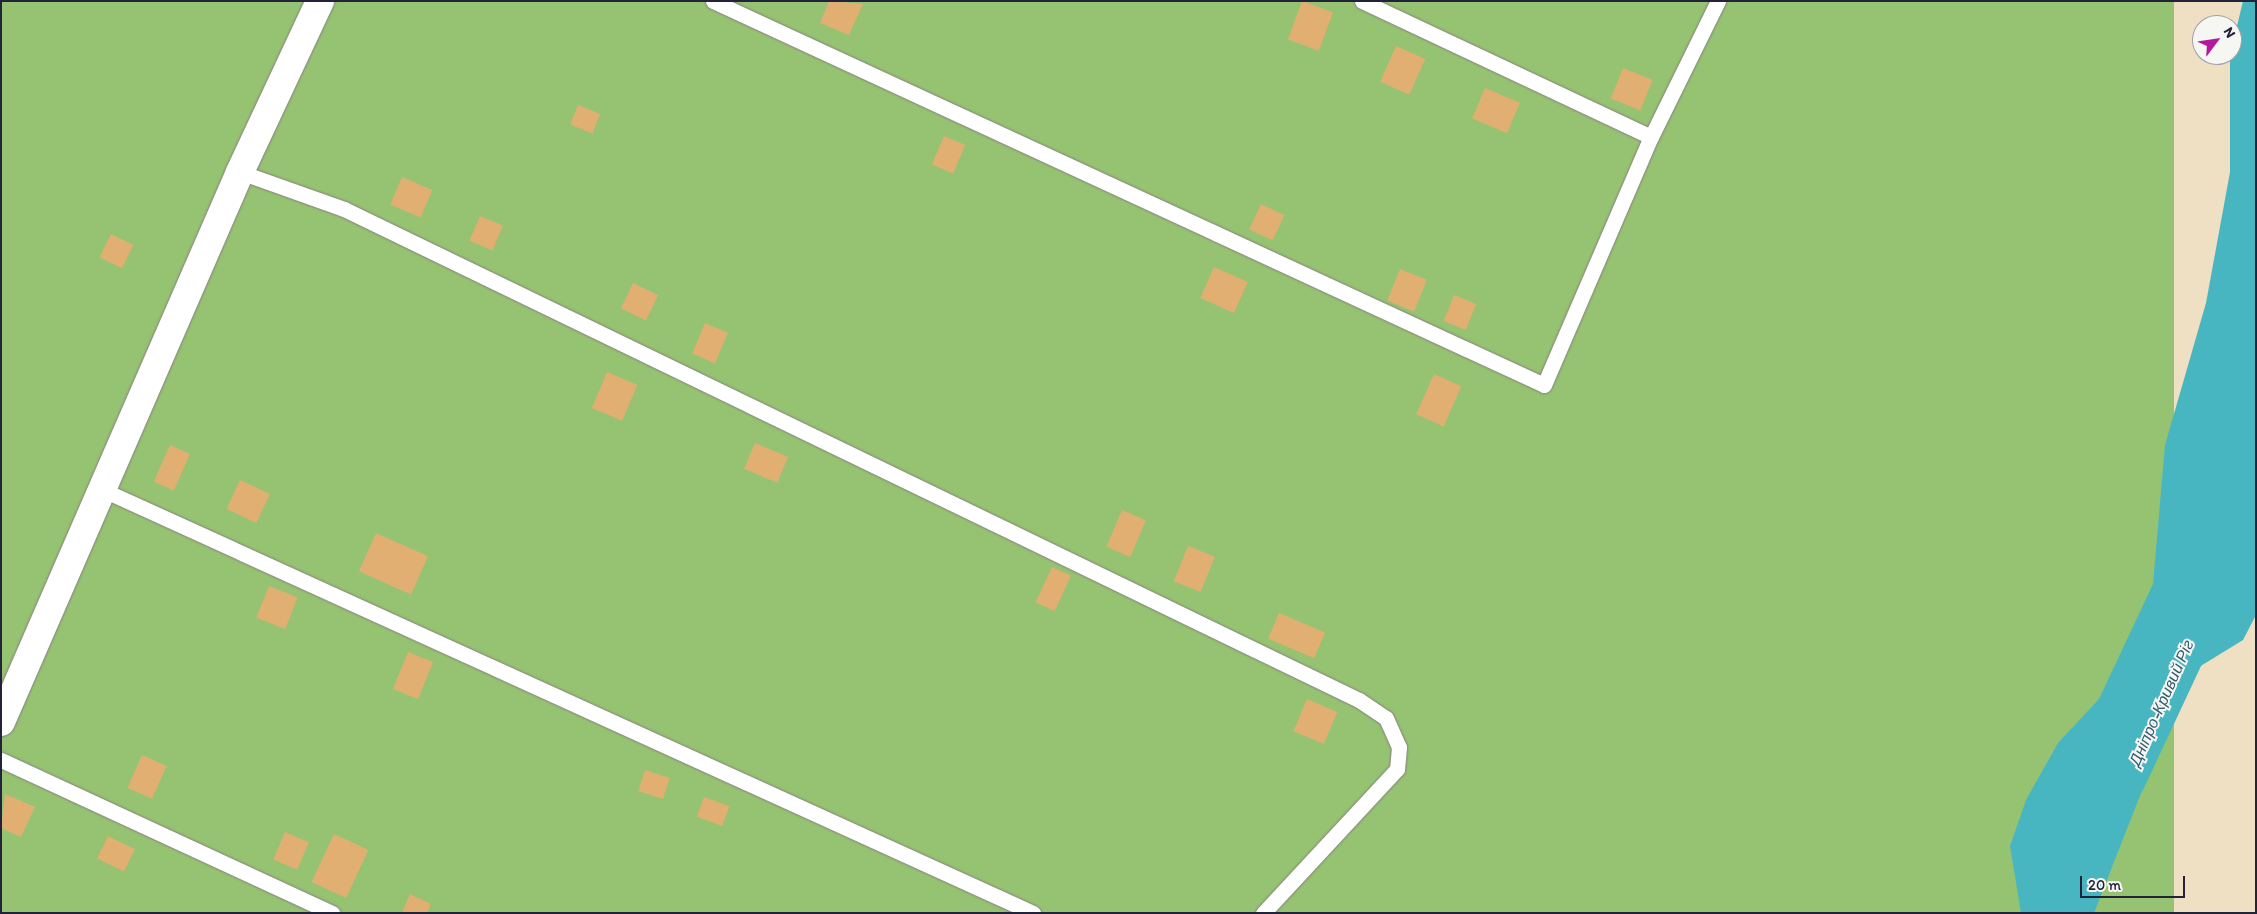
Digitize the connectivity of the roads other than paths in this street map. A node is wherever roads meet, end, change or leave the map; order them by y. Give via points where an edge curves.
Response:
1 (320, 1) edge
2 (713, 1) edge
3 (1362, 1) edge
4 (1718, 1) edge
5 (1652, 137) junction
6 (240, 172) junction
7 (101, 489) junction
8 (1, 722) edge
9 (1, 760) edge
10 (332, 913) edge
11 (1033, 913) edge
12 (1263, 913) edge

1 - 6 street
2 - 5 lane via 1544,385
3 - 5 lane
4 - 5 lane
6 - 7 street
6 - 12 lane via 344,209 1350,696 1386,718 1399,747 1397,769
7 - 8 street
7 - 11 lane
9 - 10 lane

